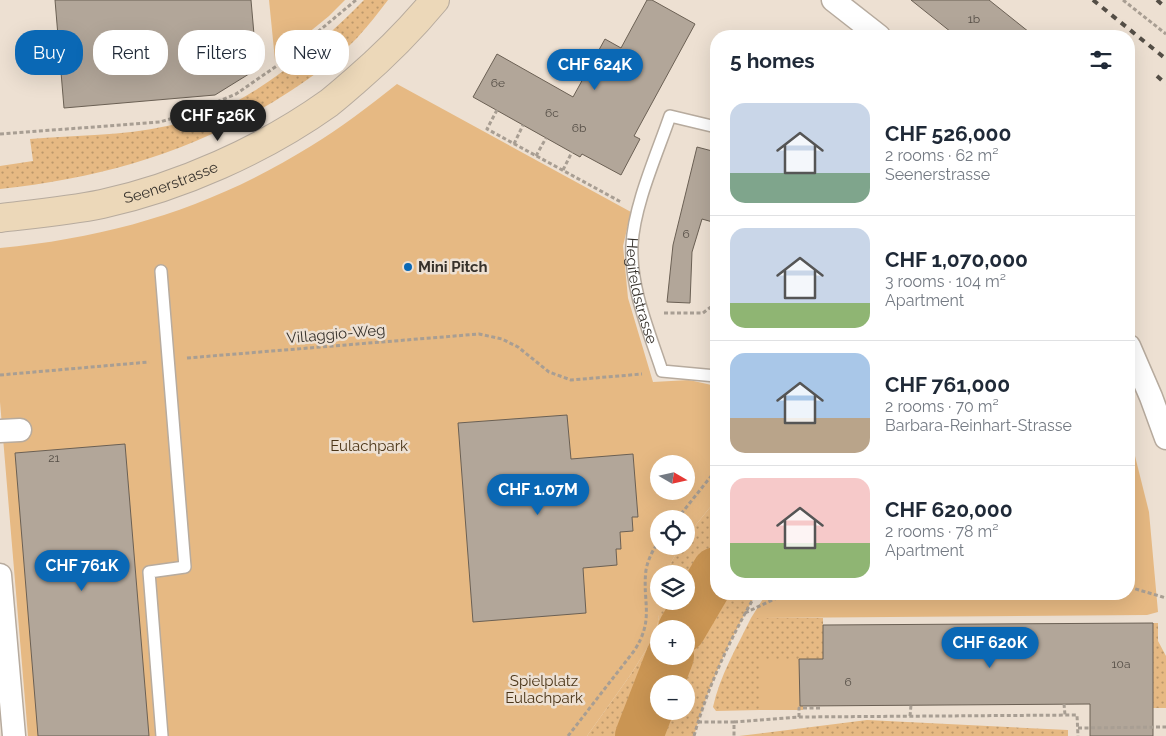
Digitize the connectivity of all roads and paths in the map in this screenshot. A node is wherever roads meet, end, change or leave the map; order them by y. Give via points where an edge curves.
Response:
1 (356, 0) edge
2 (435, 0) edge
3 (833, 0) edge
4 (1124, 0) edge
5 (871, 30) edge
6 (1166, 34) edge
7 (497, 110) dead end
8 (523, 125) dead end
9 (710, 126) edge
10 (0, 134) edge
11 (546, 138) dead end
12 (514, 144) junction
13 (572, 152) dead end
14 (536, 156) junction
15 (563, 170) junction
16 (637, 211) junction
17 (0, 218) edge
18 (161, 271) dead end
19 (710, 308) edge
20 (664, 313) dead end
21 (168, 360) junction
22 (1135, 360) edge
23 (662, 371) junction
24 (0, 375) edge
25 (710, 375) edge
26 (1166, 438) edge
27 (710, 477) edge
28 (683, 510) edge
29 (651, 555) edge
30 (0, 575) edge
31 (1135, 589) edge
32 (1166, 598) edge
33 (753, 600) edge
34 (772, 600) edge
35 (745, 613) junction
36 (1064, 704) dead end
37 (910, 705) dead end
38 (821, 708) dead end
39 (1065, 715) junction
40 (910, 716) junction
41 (799, 717) junction
42 (698, 722) junction
43 (734, 722) junction
44 (1166, 726) edge
45 (1078, 728) junction
46 (14, 736) edge
47 (162, 736) edge
48 (568, 736) edge
49 (694, 736) edge
50 (734, 736) edge
51 (1078, 736) edge

1 - 10 path via 236,94 190,112 160,122
2 - 17 main road, Seenerstrasse via 376,63 330,102 280,135 225,163 157,189 101,204
3 - 5 street
4 - 6 path
7 - 12 path via 487,129
8 - 12 path
9 - 16 lane, Hegifeldstrasse via 670,116
11 - 14 path
12 - 14 path
13 - 15 path
14 - 15 path
15 - 16 path
16 - 23 lane, Hegifeldstrasse via 632,245 636,289
18 - 21 lane
19 - 20 path via 703,313
21 - 23 path, Villaggio-Weg via 479,334 502,339 550,372 571,380
21 - 24 path, Villaggio-Weg
21 - 47 lane via 185,567 149,572
22 - 26 street
23 - 25 lane
27 - 28 path
29 - 48 path via 646,568 648,613 643,636
30 - 46 street
31 - 32 path
33 - 35 path
34 - 35 path
35 - 42 path
36 - 39 path
37 - 40 path
38 - 41 path via 799,708
39 - 40 path
39 - 45 path via 1077,715
40 - 41 path
41 - 43 path
42 - 43 path
42 - 49 path
43 - 50 path
44 - 45 path
45 - 51 path

